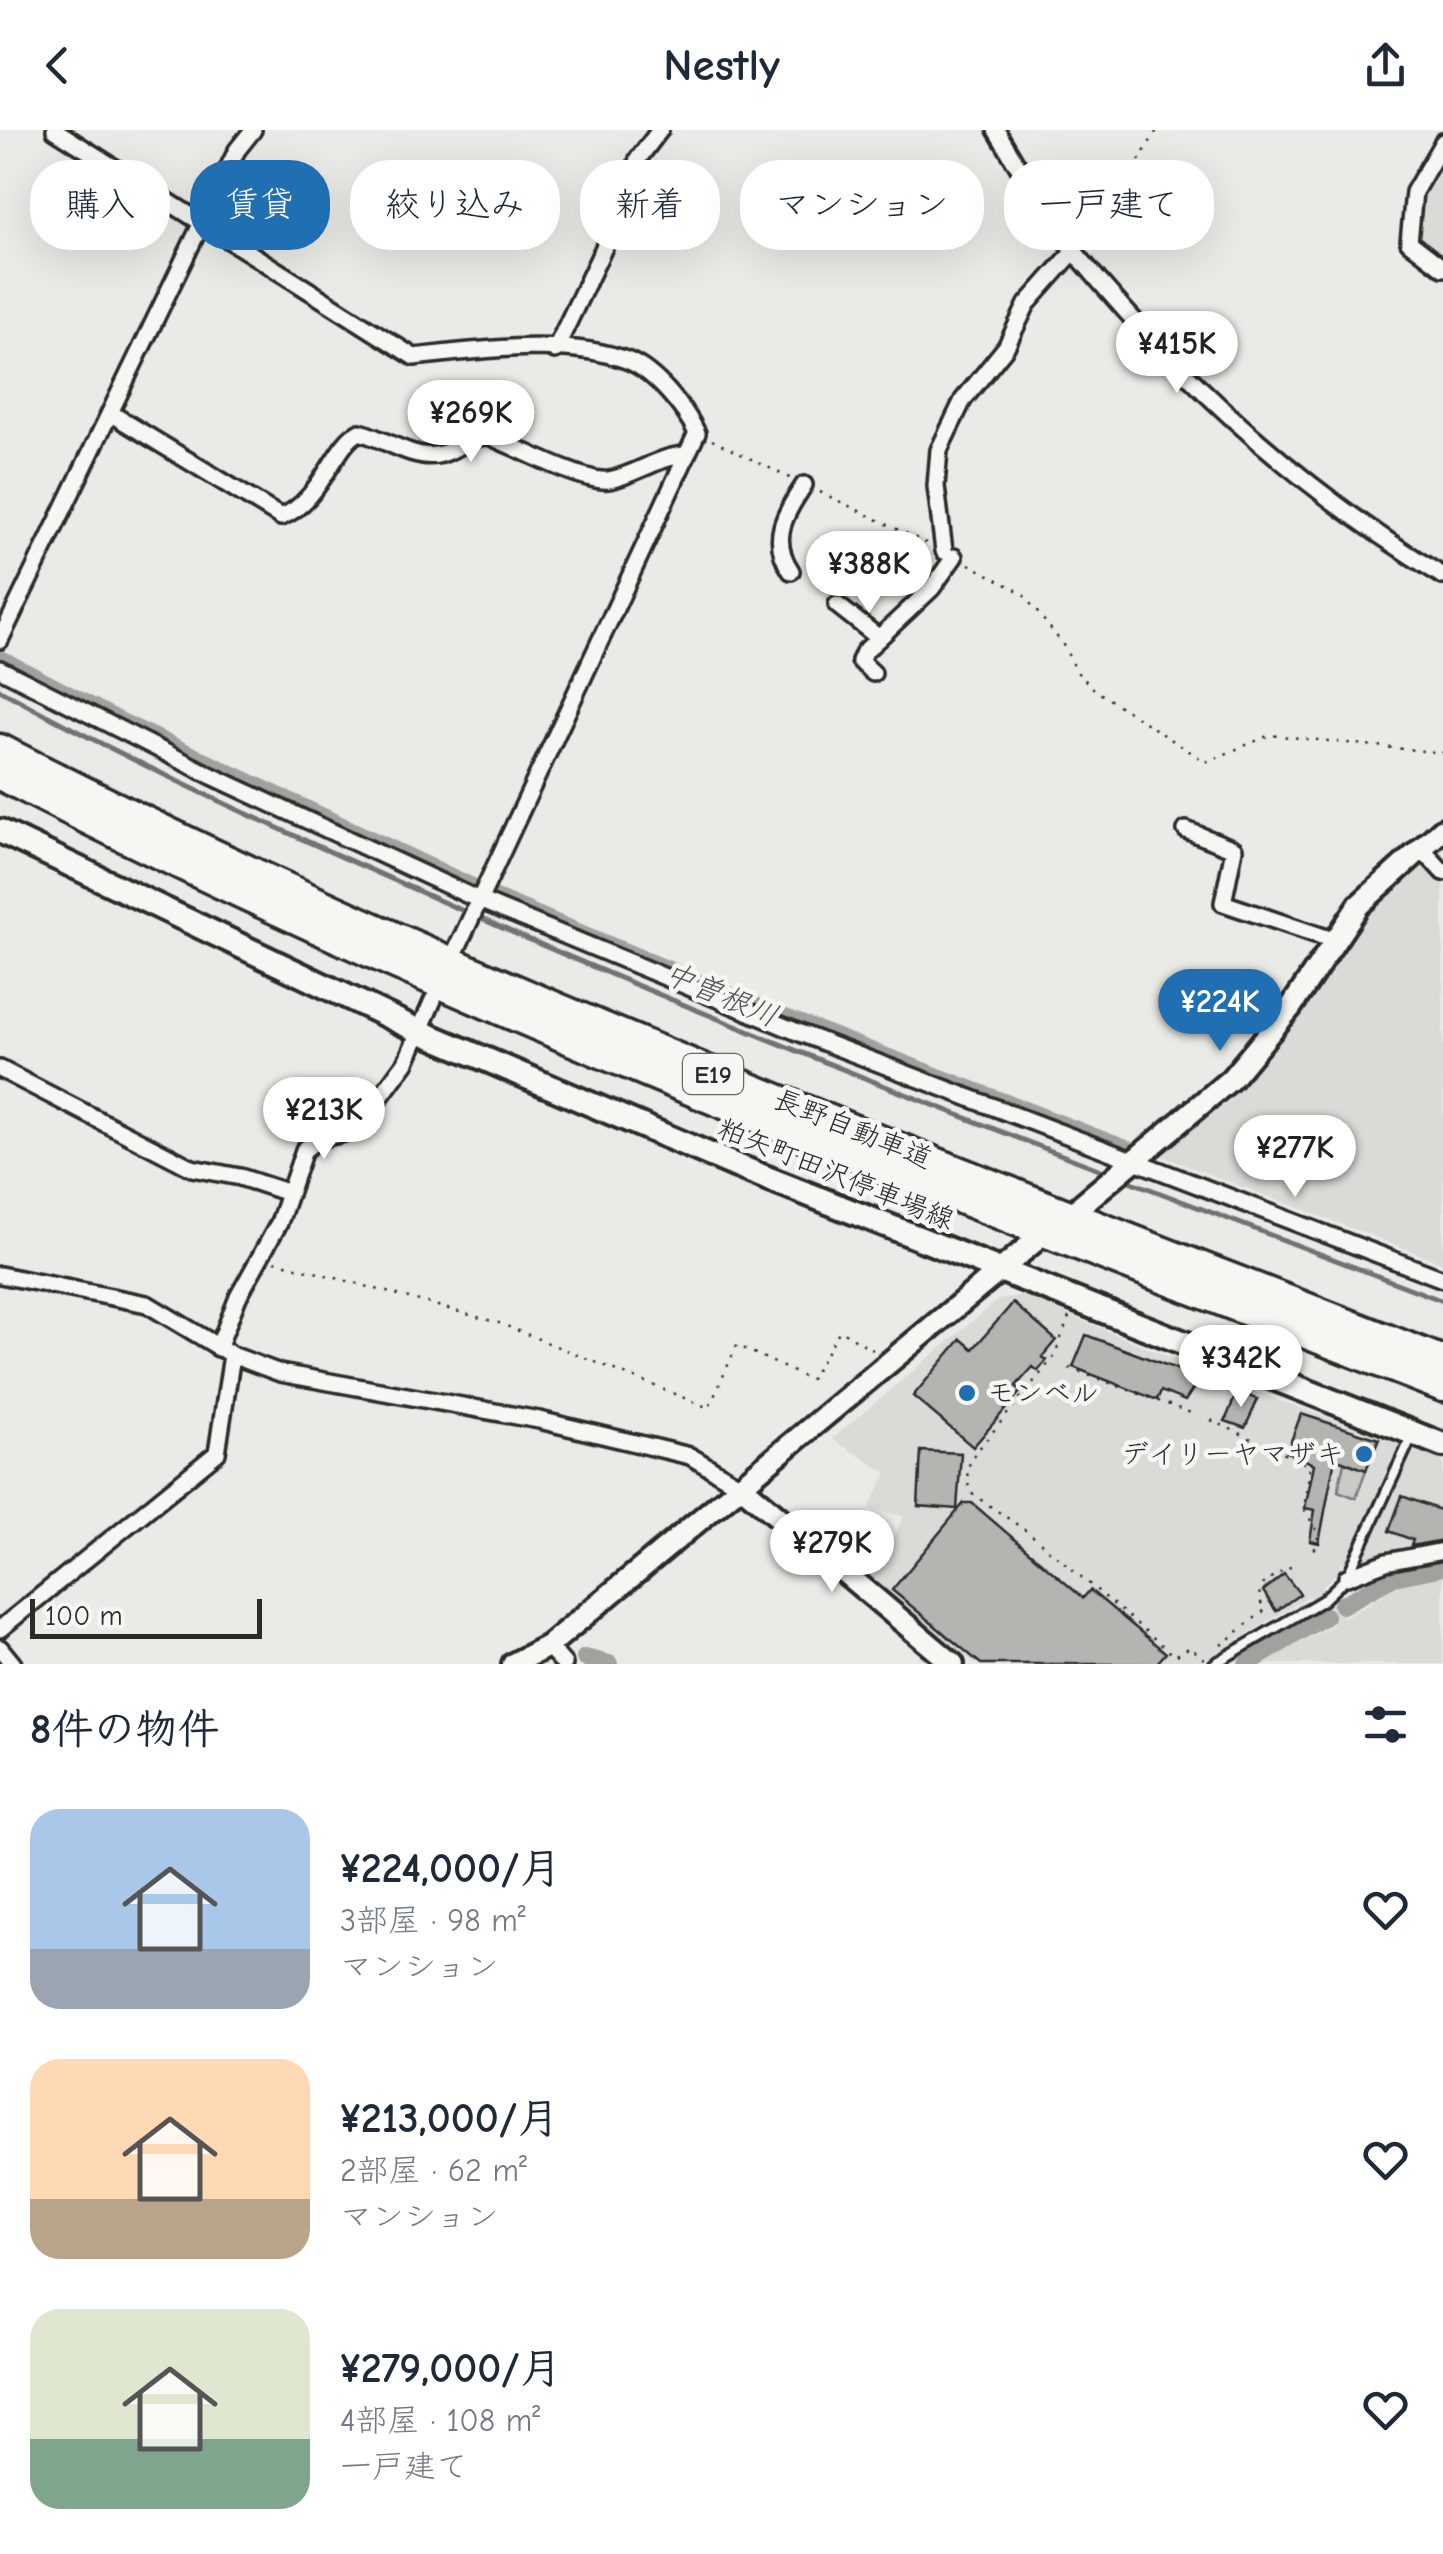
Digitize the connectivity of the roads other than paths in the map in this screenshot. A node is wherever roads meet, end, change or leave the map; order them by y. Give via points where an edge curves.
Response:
1 (55, 130) edge
2 (253, 130) edge
3 (660, 130) edge
4 (996, 130) edge
5 (1443, 142) edge
6 (232, 160) edge
7 (1015, 160) edge
8 (190, 218) edge
9 (190, 245) edge
10 (242, 250) edge
11 (1071, 250) edge
12 (1073, 250) edge
13 (1443, 268) edge
14 (555, 350) junction
15 (110, 413) junction
16 (684, 456) junction
17 (804, 484) road end
18 (791, 571) dead end
19 (1443, 576) edge
20 (837, 605) dead end
21 (879, 638) junction
22 (0, 640) edge
23 (0, 669) edge
24 (873, 673) dead end
25 (0, 749) edge
26 (0, 776) edge
27 (1443, 829) edge
28 (1186, 830) dead end
29 (0, 832) edge
30 (1421, 848) junction
31 (1443, 872) edge
32 (479, 900) junction
33 (1333, 940) junction
34 (456, 948) dead end
35 (433, 1000) dead end
36 (419, 1031) junction
37 (0, 1069) edge
38 (1132, 1163) junction
39 (290, 1193) junction
40 (1081, 1205) dead end
41 (1034, 1242) dead end
42 (998, 1271) junction
43 (0, 1275) edge
44 (1443, 1279) edge
45 (225, 1352) junction
46 (1443, 1362) edge
47 (1443, 1387) edge
48 (1413, 1434) junction
49 (1443, 1445) edge
50 (744, 1488) junction
51 (1443, 1551) edge
52 (1347, 1577) junction
53 (0, 1629) edge
54 (548, 1646) junction
55 (0, 1648) edge
56 (12, 1664) edge
57 (513, 1664) edge
58 (564, 1664) edge
59 (953, 1664) edge
60 (1212, 1664) edge

1 - 8 street
2 - 6 street
3 - 14 street via 638,158 618,218
4 - 7 street
5 - 13 street via 1414,192 1409,242
9 - 15 street
10 - 14 street via 414,357
11 - 21 street via 963,400 938,450 936,486 949,554 932,588
12 - 19 street via 1260,448
14 - 16 street via 634,363 683,408 697,433
15 - 16 street via 280,517 323,482 346,441 360,432 423,456 490,436 602,481 666,456
15 - 22 street
16 - 32 street
17 - 18 street via 780,529 779,546
20 - 21 street
21 - 24 street via 860,661
23 - 32 street
25 - 46 highway, 長野自動車道 / E19 via 265,880 658,1051
26 - 47 highway, 長野自動車道 / E19 via 254,900 664,1083
27 - 30 street
28 - 33 street via 1234,849 1223,903
29 - 36 main road, 粕矢町田沢停車場線
30 - 31 street
30 - 33 street via 1359,905
32 - 34 street
32 - 38 street
33 - 38 street via 1291,1008 1231,1079
35 - 36 street
36 - 39 street via 406,1062 356,1130 304,1150
36 - 42 main road, 粕矢町田沢停車場線
37 - 39 street via 192,1168
38 - 40 street
38 - 44 street
39 - 45 street via 264,1258 238,1297
41 - 42 street
42 - 48 main road, 粕矢町田沢停車場線
42 - 50 street
43 - 45 street via 147,1304
45 - 50 street via 280,1373 538,1420 690,1456
45 - 53 street via 217,1454
48 - 49 main road, 粕矢町田沢停車場線
48 - 52 lane
50 - 54 street
50 - 59 street
51 - 52 street
52 - 60 lane via 1323,1600
54 - 57 street
54 - 58 street
55 - 56 street

